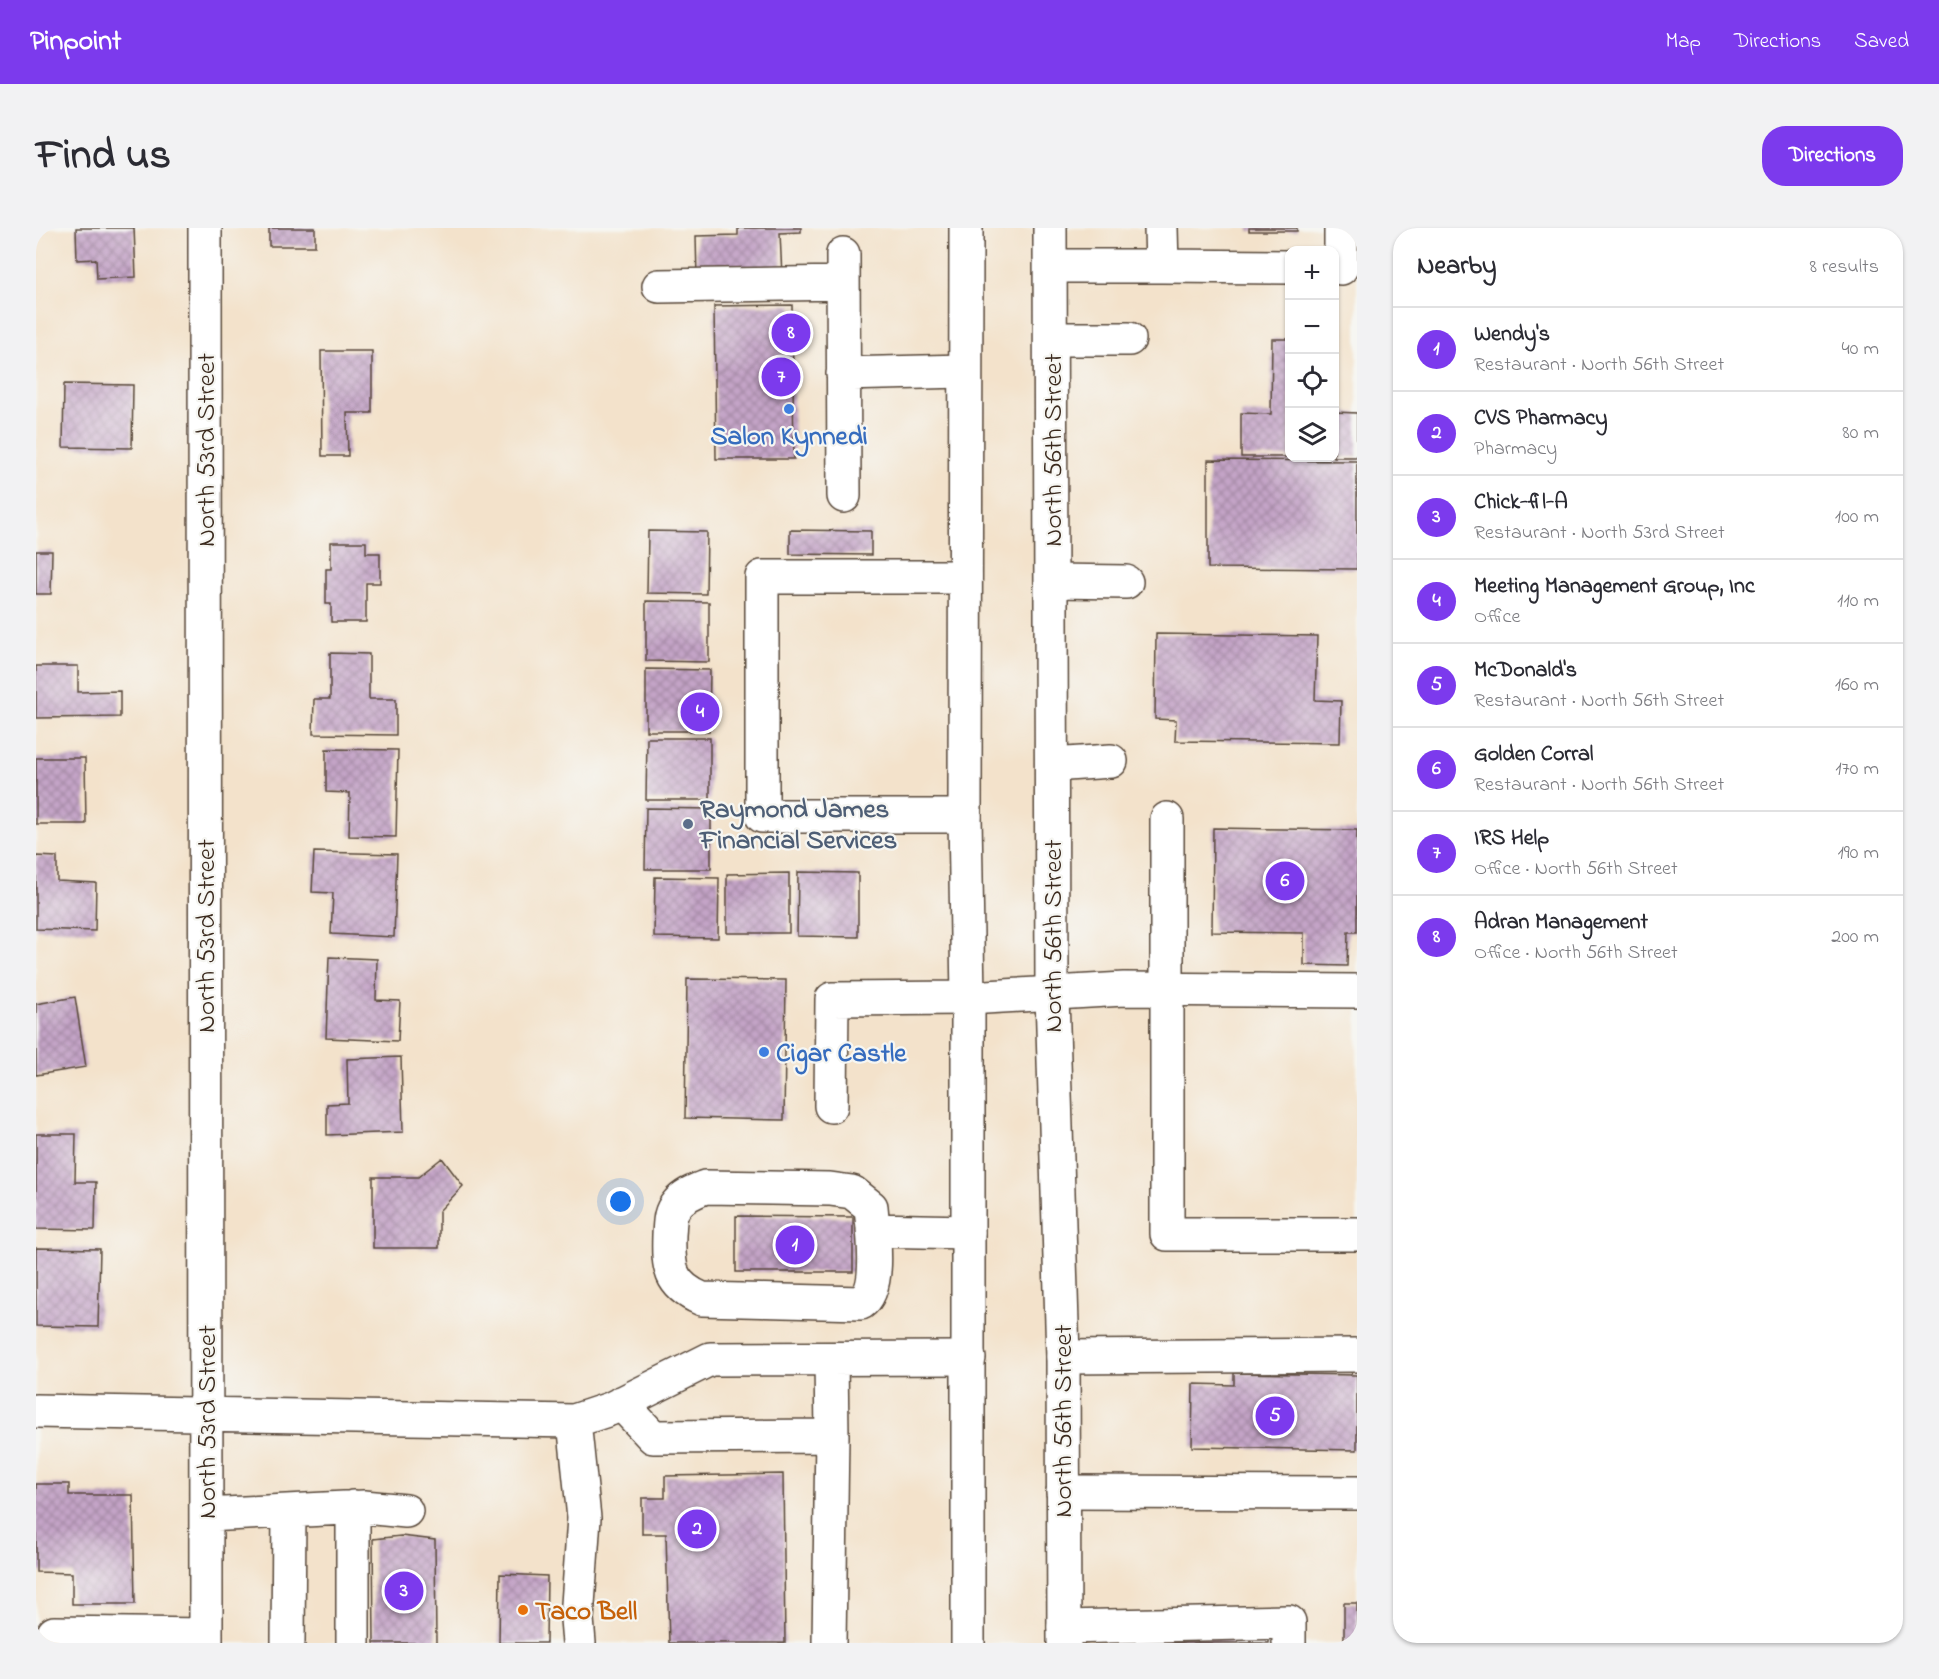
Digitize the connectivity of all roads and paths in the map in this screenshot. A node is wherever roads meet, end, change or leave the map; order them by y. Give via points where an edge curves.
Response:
1 (205, 228) edge
2 (966, 228) edge
3 (1050, 228) edge
4 (1161, 228) edge
5 (1341, 228) edge
6 (1051, 266) junction
7 (1162, 266) junction
8 (1285, 267) edge
9 (1344, 268) edge
10 (659, 286) dead end
11 (1052, 339) junction
12 (1129, 339) dead end
13 (964, 371) junction
14 (843, 374) junction
15 (844, 496) dead end
16 (964, 578) junction
17 (1053, 581) junction
18 (1126, 582) dead end
19 (1111, 761) dead end
20 (1052, 765) junction
21 (964, 816) junction
22 (1167, 819) dead end
23 (1169, 990) junction
24 (1357, 991) edge
25 (1052, 995) junction
26 (968, 998) junction
27 (831, 1106) dead end
28 (873, 1230) junction
29 (968, 1232) junction
30 (1357, 1234) edge
31 (1357, 1355) edge
32 (1063, 1357) junction
33 (969, 1358) junction
34 (831, 1359) junction
35 (621, 1403) junction
36 (36, 1411) edge
37 (205, 1414) junction
38 (574, 1421) junction
39 (832, 1436) junction
40 (1063, 1492) junction
41 (1357, 1493) edge
42 (353, 1508) junction
43 (290, 1511) junction
44 (406, 1511) dead end
45 (206, 1515) junction
46 (54, 1633) dead end
47 (1064, 1635) edge
48 (966, 1638) edge
49 (206, 1639) edge
50 (288, 1643) edge
51 (353, 1643) edge
52 (579, 1643) edge
53 (829, 1643) edge
54 (1289, 1643) edge

1 - 37 main road, North 53rd Street
2 - 13 main road
3 - 6 main road, North 56th Street
4 - 7 main road
5 - 9 main road
6 - 7 main road
6 - 11 main road, North 56th Street
7 - 8 main road
10 - 14 main road via 843,268
11 - 12 main road
11 - 17 main road, North 56th Street
13 - 14 main road
13 - 16 main road
14 - 15 main road
16 - 21 main road
16 - 21 main road via 762,577 762,816
17 - 18 main road
17 - 20 main road, North 56th Street
19 - 20 main road
20 - 25 main road, North 56th Street
21 - 26 main road
22 - 23 main road
23 - 24 main road
23 - 25 main road
23 - 30 main road via 1167,1234
25 - 26 main road
25 - 32 main road, North 56th Street
26 - 27 main road via 832,999
26 - 29 main road
28 - 28 main road via 871,1208 852,1192 705,1187 689,1194 670,1216 668,1259 676,1282 702,1299 861,1303 873,1285
28 - 29 main road
29 - 33 main road
31 - 32 main road
32 - 40 main road, North 56th Street
33 - 34 main road
33 - 48 main road
34 - 35 main road via 710,1359
34 - 39 main road
35 - 38 main road
35 - 39 main road via 653,1437
36 - 37 main road
37 - 38 main road
37 - 45 main road, North 53rd Street
38 - 52 main road via 584,1518
39 - 53 main road
40 - 41 main road
40 - 47 main road, North 56th Street
42 - 43 main road
42 - 44 main road
42 - 51 main road
43 - 45 main road
43 - 50 main road
45 - 49 main road, North 53rd Street
46 - 49 main road
47 - 54 main road via 1289,1622

